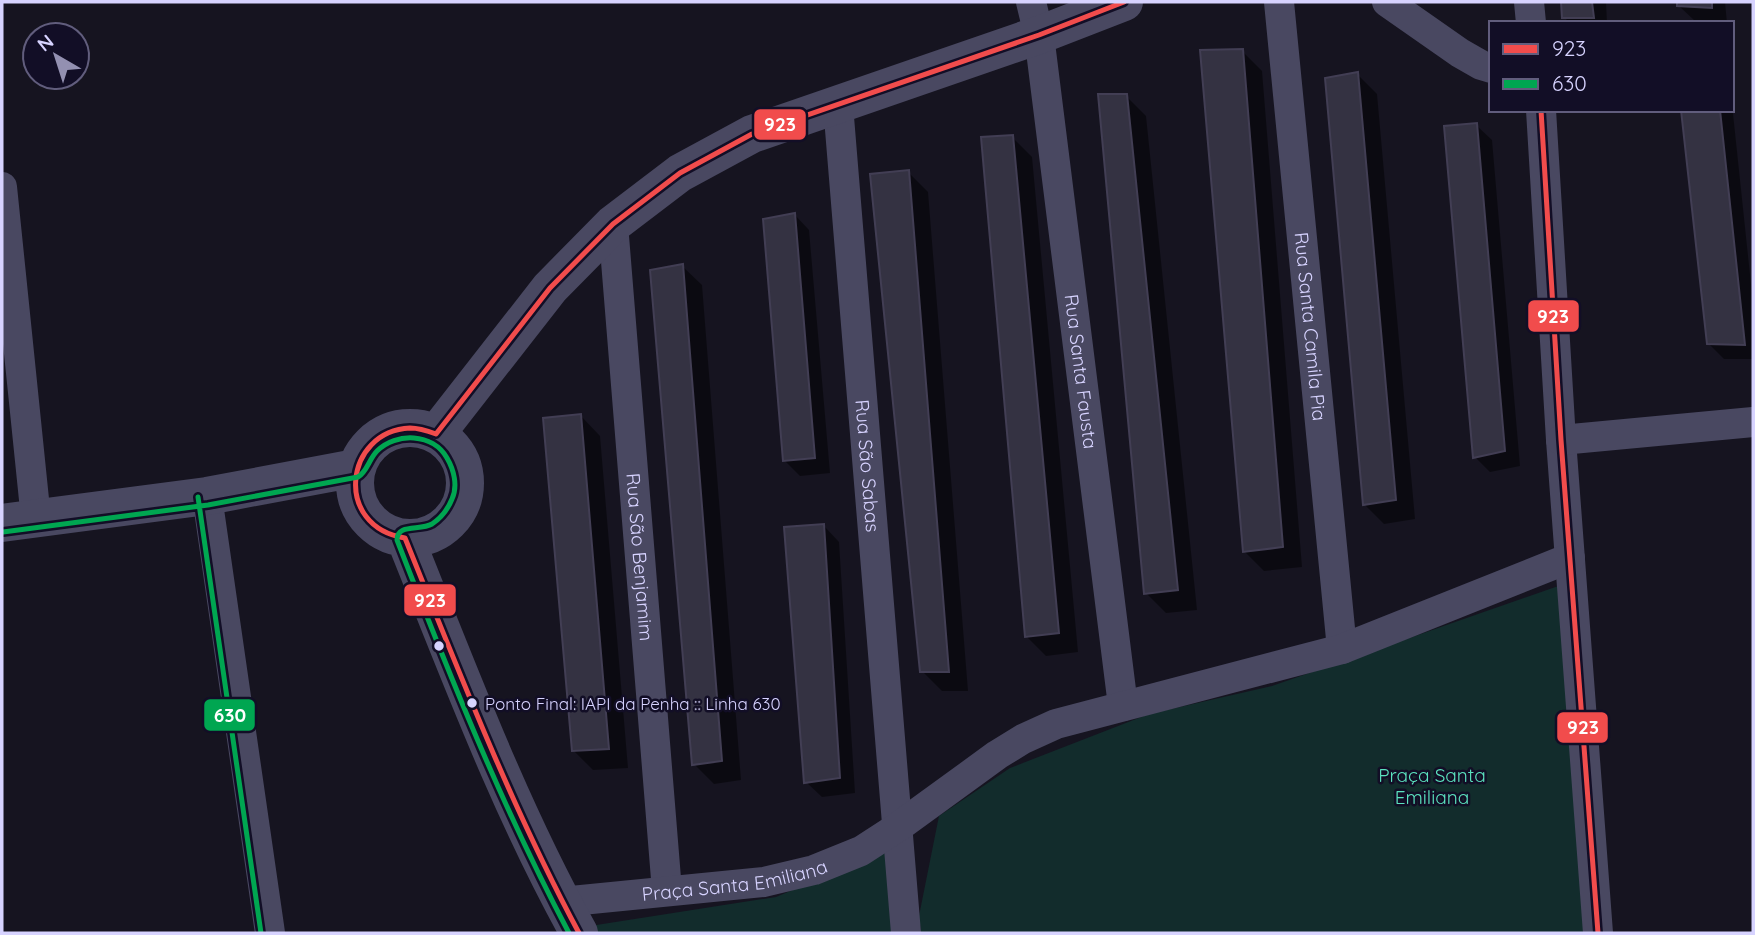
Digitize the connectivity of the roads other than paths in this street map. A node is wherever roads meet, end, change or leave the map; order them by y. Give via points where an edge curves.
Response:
1 (1124, 2) edge
2 (1279, 2) edge
3 (1387, 2) edge
4 (1529, 2) edge
5 (1035, 18) edge
6 (1531, 21) edge
7 (1489, 67) edge
8 (838, 105) junction
9 (1541, 112) edge
10 (2, 187) edge
11 (613, 224) junction
12 (1753, 422) edge
13 (436, 434) junction
14 (1561, 440) junction
15 (356, 468) junction
16 (207, 496) junction
17 (19, 521) edge
18 (405, 538) junction
19 (1570, 558) junction
20 (1342, 649) junction
21 (1123, 706) junction
22 (898, 827) junction
23 (667, 891) junction
24 (570, 918) edge
25 (270, 933) edge
26 (906, 933) edge
27 (1598, 933) edge

1 - 5 street
2 - 20 street, Rua Santa Camila Pia
3 - 7 street via 1460,53
4 - 6 street
5 - 8 street
5 - 21 street, Rua Santa Fausta
8 - 11 street via 752,134 680,173
8 - 22 street, Rua São Sabas
9 - 14 street
10 - 17 street
11 - 13 street via 550,288
11 - 23 street, Rua São Benjamim
12 - 14 street
13 - 15 street via 412,428 388,433 368,447
13 - 18 street via 457,454 463,468 463,498 457,512 435,533
14 - 19 street
15 - 16 street
15 - 18 street via 355,493 364,515 382,532
16 - 17 street
16 - 25 street
18 - 24 street via 500,776
19 - 20 street, Praça Santa Emiliana
19 - 27 street
20 - 21 street, Praça Santa Emiliana
21 - 22 street, Praça Santa Emiliana via 1056,724 1023,739
22 - 23 street, Praça Santa Emiliana via 861,851 814,870 764,882
22 - 26 street
23 - 24 street, Praça Santa Emiliana

